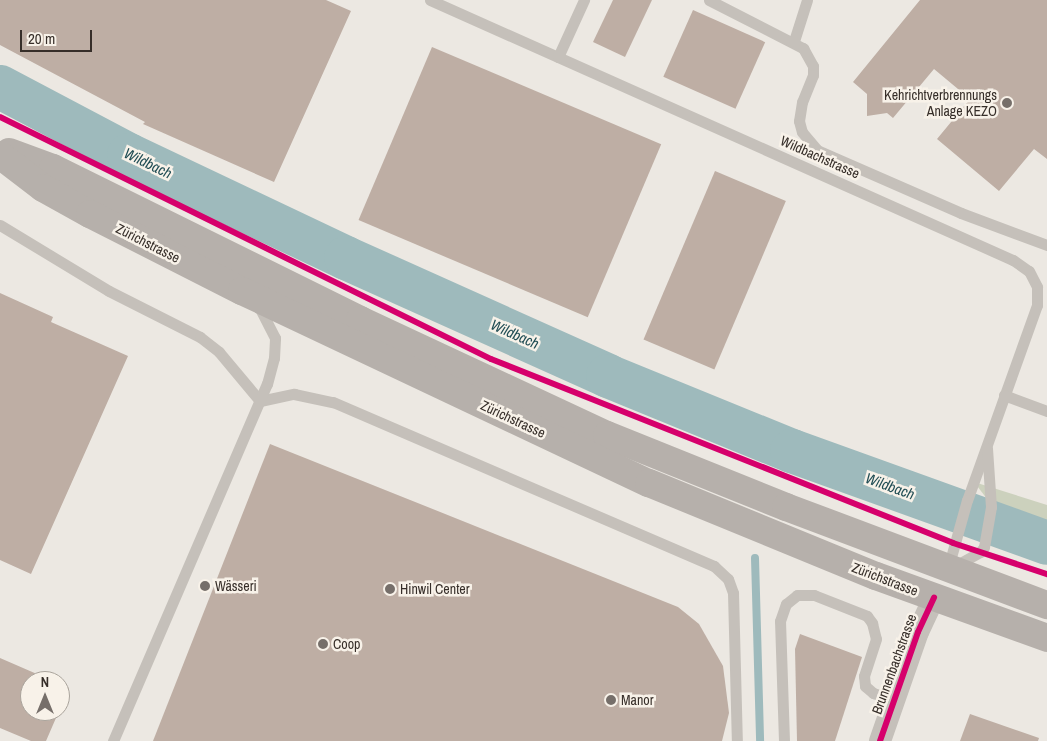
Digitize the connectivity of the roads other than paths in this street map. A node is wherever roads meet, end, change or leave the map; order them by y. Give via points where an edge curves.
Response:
1 (430, 0) edge
2 (584, 0) edge
3 (709, 0) edge
4 (807, 0) edge
5 (794, 41) junction
6 (558, 57) junction
7 (0, 150) edge
8 (0, 155) edge
9 (0, 225) edge
10 (1047, 245) edge
11 (242, 290) junction
12 (1042, 296) edge
13 (1004, 395) junction
14 (260, 401) junction
15 (1047, 411) edge
16 (987, 442) junction
17 (947, 570) junction
18 (934, 597) junction
19 (1047, 606) edge
20 (1047, 638) edge
21 (893, 699) junction
22 (113, 741) edge
23 (737, 741) edge
24 (784, 741) edge
25 (880, 741) edge

1 - 6 lane, Wildbachstrasse
2 - 6 lane
3 - 5 lane
4 - 5 lane
5 - 10 lane via 806,52 813,66 799,121 806,138 817,150 961,213
6 - 12 lane, Wildbachstrasse via 1013,260 1034,278
7 - 17 main road, Zürichstrasse via 53,168 360,320 607,435
8 - 11 main road, Zürichstrasse via 43,188
9 - 14 lane via 109,290 200,337 219,352
11 - 14 lane via 264,313 275,338 274,358
11 - 18 main road, Zürichstrasse via 648,483
12 - 13 lane, Wildbachstrasse
13 - 15 lane
13 - 16 lane, Wildbachstrasse
14 - 22 lane
14 - 23 lane via 294,394 333,402 714,566 728,579 733,593
16 - 17 lane, Wildbachstrasse via 955,535
16 - 17 lane, Wildbachstrasse via 991,507 984,547
17 - 18 main road
17 - 19 main road, Zürichstrasse
18 - 20 main road, Zürichstrasse
18 - 21 street, Brunnenbachstrasse
21 - 24 lane via 873,693 865,686 864,676 876,638 867,616 814,595 797,596 786,604 780,621
21 - 25 street, Brunnenbachstrasse

